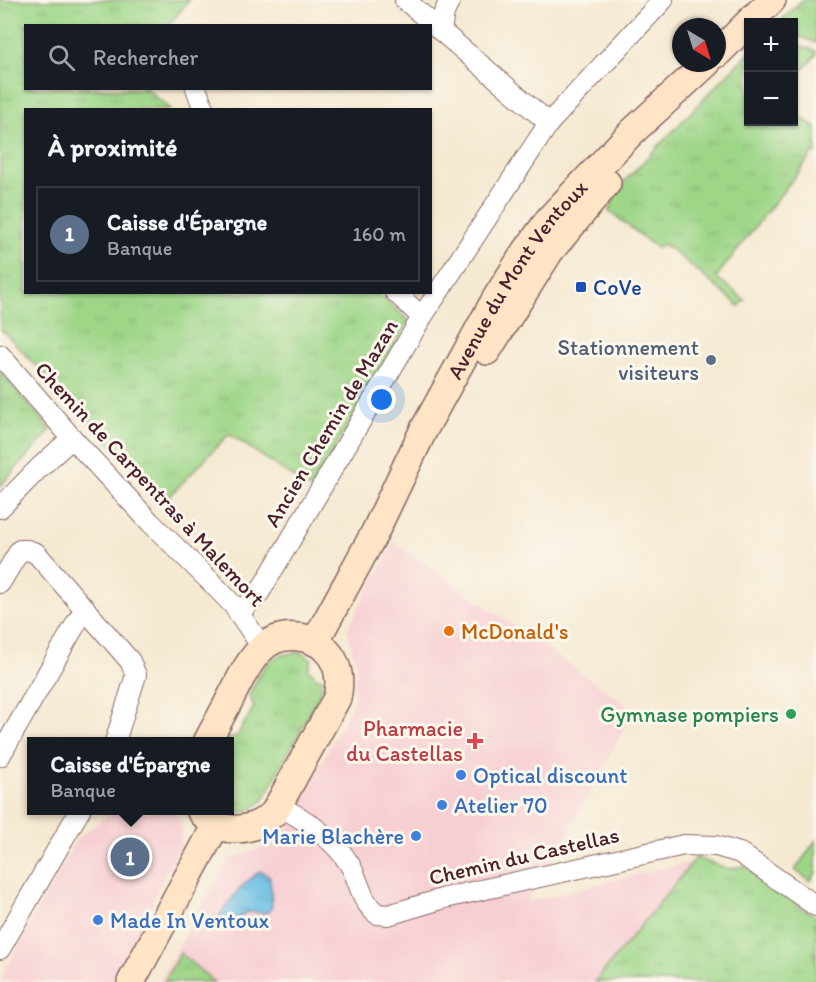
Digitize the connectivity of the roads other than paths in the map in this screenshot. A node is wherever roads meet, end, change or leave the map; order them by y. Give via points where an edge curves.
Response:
1 (405, 0) edge
2 (450, 0) edge
3 (663, 0) edge
4 (772, 0) edge
5 (754, 18) edge
6 (744, 28) edge
7 (441, 31) junction
8 (726, 45) edge
9 (701, 72) edge
10 (197, 90) edge
11 (203, 108) edge
12 (549, 123) junction
13 (397, 294) edge
14 (422, 317) junction
15 (0, 355) edge
16 (72, 438) junction
17 (0, 508) edge
18 (0, 583) edge
19 (85, 608) junction
20 (238, 612) junction
21 (315, 642) junction
22 (262, 647) junction
23 (116, 737) edge
24 (209, 737) edge
25 (0, 756) edge
26 (279, 806) junction
27 (77, 815) edge
28 (208, 818) edge
29 (816, 906) edge
30 (0, 949) edge
31 (130, 982) edge

1 - 7 street
2 - 7 street
3 - 12 street, Ancien Chemin de Mazan
4 - 5 main road, Avenue du Mont Ventoux
6 - 8 main road, Avenue du Mont Ventoux
7 - 12 street
9 - 21 main road, Avenue du Mont Ventoux via 550,251 374,534
10 - 11 street
12 - 14 street, Ancien Chemin de Mazan
13 - 14 street
14 - 20 street, Ancien Chemin de Mazan via 258,595
15 - 16 street, Chemin de Carpentras à Malemort
16 - 17 street
16 - 20 street, Chemin de Carpentras à Malemort
18 - 19 street via 20,550 27,550 36,553
19 - 23 street via 130,661 136,675
19 - 25 street
20 - 22 street, Chemin de Carpentras à Malemort
21 - 22 main road via 282,637
21 - 26 main road via 333,660 339,689
22 - 24 main road
26 - 28 main road via 267,819 237,830
26 - 29 street, Chemin du Castellas via 304,819 336,847 350,865 366,902 377,914 388,915 445,898 684,844 716,846 740,853
27 - 30 street
28 - 31 main road

